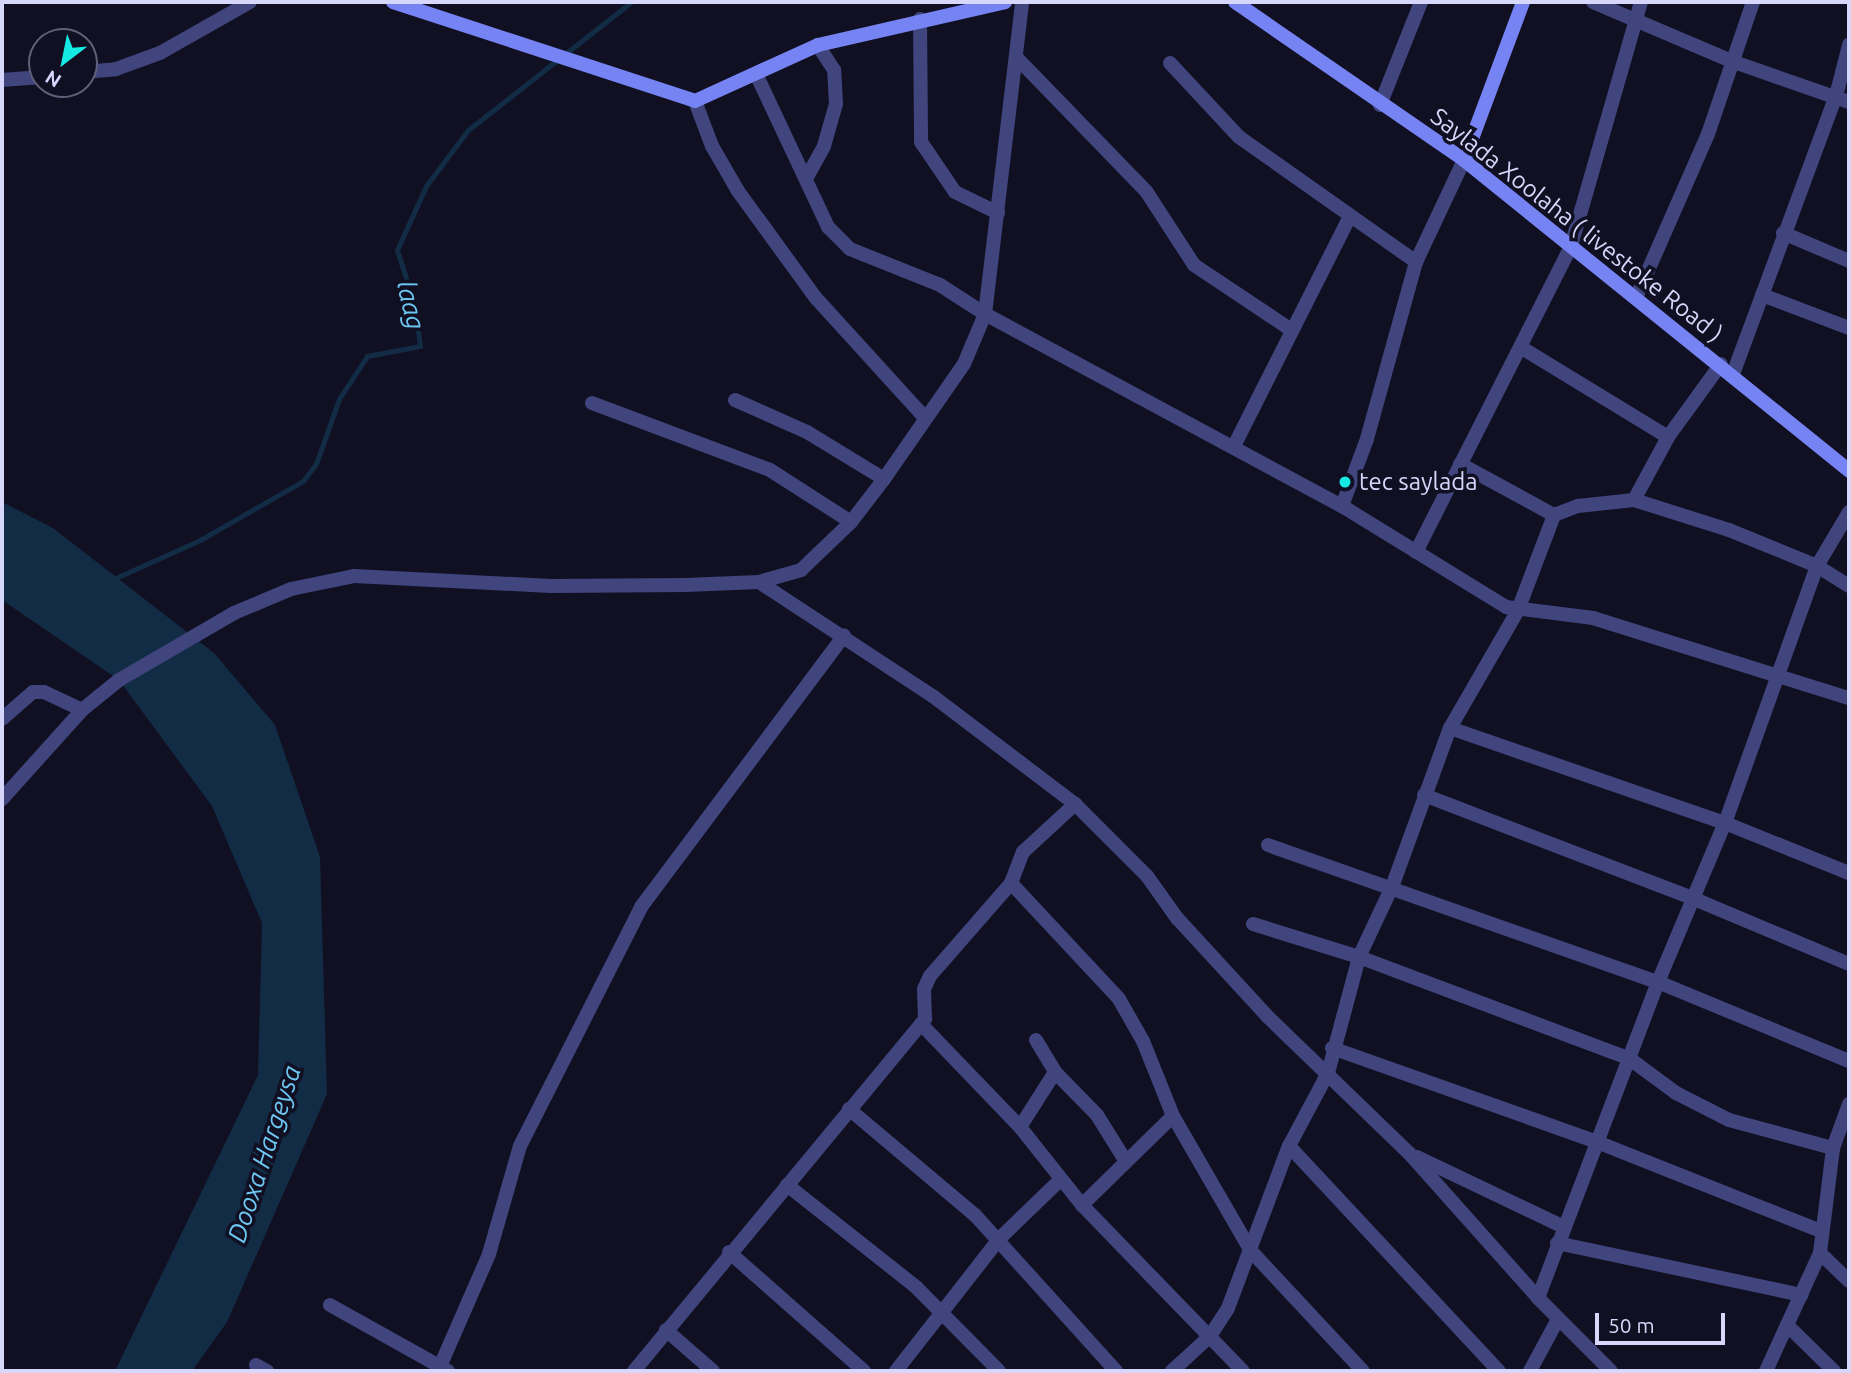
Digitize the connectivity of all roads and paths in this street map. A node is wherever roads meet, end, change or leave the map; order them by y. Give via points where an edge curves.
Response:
1 (250, 2) edge
2 (393, 2) edge
3 (1005, 2) edge
4 (1021, 2) edge
5 (1235, 2) edge
6 (1421, 2) edge
7 (1523, 2) edge
8 (1593, 2) edge
9 (1641, 2) edge
10 (1753, 2) edge
11 (920, 19) junction
12 (1632, 22) junction
13 (818, 45) junction
14 (1849, 45) edge
15 (1018, 59) junction
16 (1734, 62) junction
17 (1170, 63) dead end
18 (98, 71) edge
19 (757, 76) junction
20 (28, 78) edge
21 (2, 80) edge
22 (1843, 99) edge
23 (695, 100) junction
24 (1380, 105) junction
25 (1464, 160) junction
26 (807, 177) junction
27 (998, 213) junction
28 (1350, 216) junction
29 (1783, 233) junction
30 (1571, 246) junction
31 (1849, 261) edge
32 (1416, 262) junction
33 (1762, 295) junction
34 (1636, 298) junction
35 (985, 314) junction
36 (1290, 328) junction
37 (1849, 328) edge
38 (1522, 348) junction
39 (1727, 369) junction
40 (735, 400) dead end
41 (592, 403) dead end
42 (925, 418) junction
43 (1668, 437) junction
44 (1234, 446) junction
45 (1460, 464) junction
46 (1849, 471) edge
47 (884, 479) junction
48 (1633, 500) junction
49 (1342, 506) junction
50 (1849, 512) edge
51 (1555, 515) junction
52 (851, 522) junction
53 (1416, 552) junction
54 (1817, 566) junction
55 (759, 582) junction
56 (1849, 586) edge
57 (1518, 610) junction
58 (845, 636) junction
59 (1779, 678) junction
60 (1849, 698) edge
61 (82, 710) junction
62 (2, 719) edge
63 (1450, 728) junction
64 (1424, 795) junction
65 (2, 799) edge
66 (1075, 804) junction
67 (1725, 823) junction
68 (1268, 845) dead end
69 (1849, 873) edge
70 (1011, 883) junction
71 (1392, 887) junction
72 (1692, 898) junction
73 (1253, 924) dead end
74 (1359, 957) junction
75 (1849, 964) edge
76 (1658, 982) junction
77 (921, 1024) junction
78 (1036, 1040) dead end
79 (1332, 1048) junction
80 (1630, 1059) junction
81 (1849, 1061) edge
82 (1055, 1072) junction
83 (1328, 1073) junction
84 (1849, 1104) edge
85 (849, 1109) junction
86 (1173, 1116) junction
87 (1020, 1127) junction
88 (1597, 1142) junction
89 (1289, 1146) junction
90 (1833, 1148) junction
91 (1409, 1153) junction
92 (1125, 1160) junction
93 (1060, 1180) junction
94 (787, 1185) junction
95 (1082, 1205) junction
96 (1564, 1227) junction
97 (1822, 1231) junction
98 (999, 1240) junction
99 (1557, 1243) junction
100 (1251, 1251) junction
101 (729, 1252) junction
102 (1819, 1253) junction
103 (1849, 1281) edge
104 (1802, 1295) junction
105 (1538, 1298) junction
106 (330, 1305) dead end
107 (940, 1314) junction
108 (1558, 1319) junction
109 (1787, 1325) junction
110 (666, 1330) junction
111 (1210, 1336) junction
112 (443, 1370) edge
113 (634, 1371) edge
114 (713, 1371) edge
115 (864, 1371) edge
116 (896, 1371) edge
117 (999, 1371) edge
118 (1116, 1371) edge
119 (1172, 1371) edge
120 (1243, 1371) edge
121 (1363, 1371) edge
122 (1499, 1371) edge
123 (1530, 1371) edge
124 (1611, 1371) edge
125 (1766, 1371) edge
126 (1833, 1371) edge

1 - 18 street via 160,53
2 - 23 street
3 - 11 street
4 - 15 street
5 - 24 street, Saylada Xoolaha ( livestoke Road )
6 - 24 street
7 - 25 street
8 - 12 street
9 - 12 street
10 - 16 street
11 - 13 street
11 - 27 street via 921,142 955,192
12 - 16 street
12 - 30 street
13 - 19 street
13 - 26 street via 834,70 836,104 824,146
14 - 22 street
15 - 27 street
15 - 36 street via 1146,191 1194,265
16 - 22 street
16 - 34 street via 1708,134
17 - 28 street via 1240,137
19 - 23 street
19 - 26 street
20 - 21 street
22 - 29 street
23 - 42 street via 712,146 738,191 815,297
24 - 25 street, Saylada Xoolaha ( livestoke Road )
25 - 30 street, Saylada Xoolaha ( livestoke Road )
25 - 32 street
26 - 35 street via 828,228 850,249 940,285
27 - 35 street
28 - 32 street
28 - 36 street
29 - 31 street
29 - 33 street
30 - 34 street, Saylada Xoolaha ( livestoke Road )
30 - 38 street
32 - 49 street via 1367,439
33 - 37 street
33 - 39 street
34 - 39 street, Saylada Xoolaha ( livestoke Road )
35 - 42 street via 964,364
35 - 44 street
36 - 44 street
38 - 43 street
38 - 45 street
39 - 43 street
39 - 46 street, Saylada Xoolaha ( livestoke Road )
40 - 47 street via 807,432
41 - 52 street via 770,470
42 - 47 street
43 - 48 street
44 - 49 street
45 - 51 street
45 - 53 street
47 - 52 street
48 - 51 street via 1578,506
48 - 54 street via 1729,530
49 - 53 street
50 - 54 street
51 - 57 street
52 - 55 street via 802,570
53 - 57 street
54 - 56 street
54 - 59 street
55 - 58 street
55 - 61 street via 551,586 354,576 291,589 234,613 119,680
57 - 59 street via 1593,618
57 - 63 street
58 - 66 street
58 - 112 street via 641,907 520,1146 489,1254
59 - 60 street
59 - 67 street
61 - 62 street via 44,692 33,692
61 - 65 street
63 - 64 street
63 - 67 street
64 - 71 street
64 - 72 street
66 - 70 street via 1023,852
66 - 83 street via 1147,876 1177,918 1268,1017
67 - 69 street
67 - 72 street
68 - 71 street
70 - 77 street via 927,981 928,1015
70 - 86 street via 1119,999 1143,1041
71 - 74 street
71 - 76 street
72 - 75 street
72 - 76 street
73 - 74 street
74 - 79 street
74 - 80 street
76 - 80 street
76 - 81 street
77 - 85 street
77 - 87 street
78 - 82 street
79 - 83 street
79 - 88 street
80 - 88 street
80 - 90 street via 1709,1112
82 - 87 street
82 - 92 street via 1097,1115
83 - 89 street
83 - 91 street
84 - 90 street
85 - 94 street
85 - 98 street via 941,1182
86 - 92 street
86 - 100 street
87 - 93 street
88 - 96 street
88 - 97 street
89 - 100 street
89 - 122 street
90 - 97 street
91 - 96 street
91 - 105 street
92 - 95 street
93 - 95 street
93 - 98 street
94 - 101 street
94 - 107 street via 870,1248
95 - 111 street
96 - 99 street
97 - 102 street
98 - 107 street
98 - 118 street
99 - 104 street
99 - 105 street
100 - 111 street via 1228,1308
100 - 121 street
101 - 110 street
101 - 115 street
102 - 103 street
102 - 104 street
104 - 109 street
105 - 108 street
106 - 112 street
107 - 116 street
107 - 117 street
108 - 123 street
108 - 124 street
109 - 125 street
109 - 126 street
110 - 113 street
110 - 114 street
111 - 119 street
111 - 120 street

